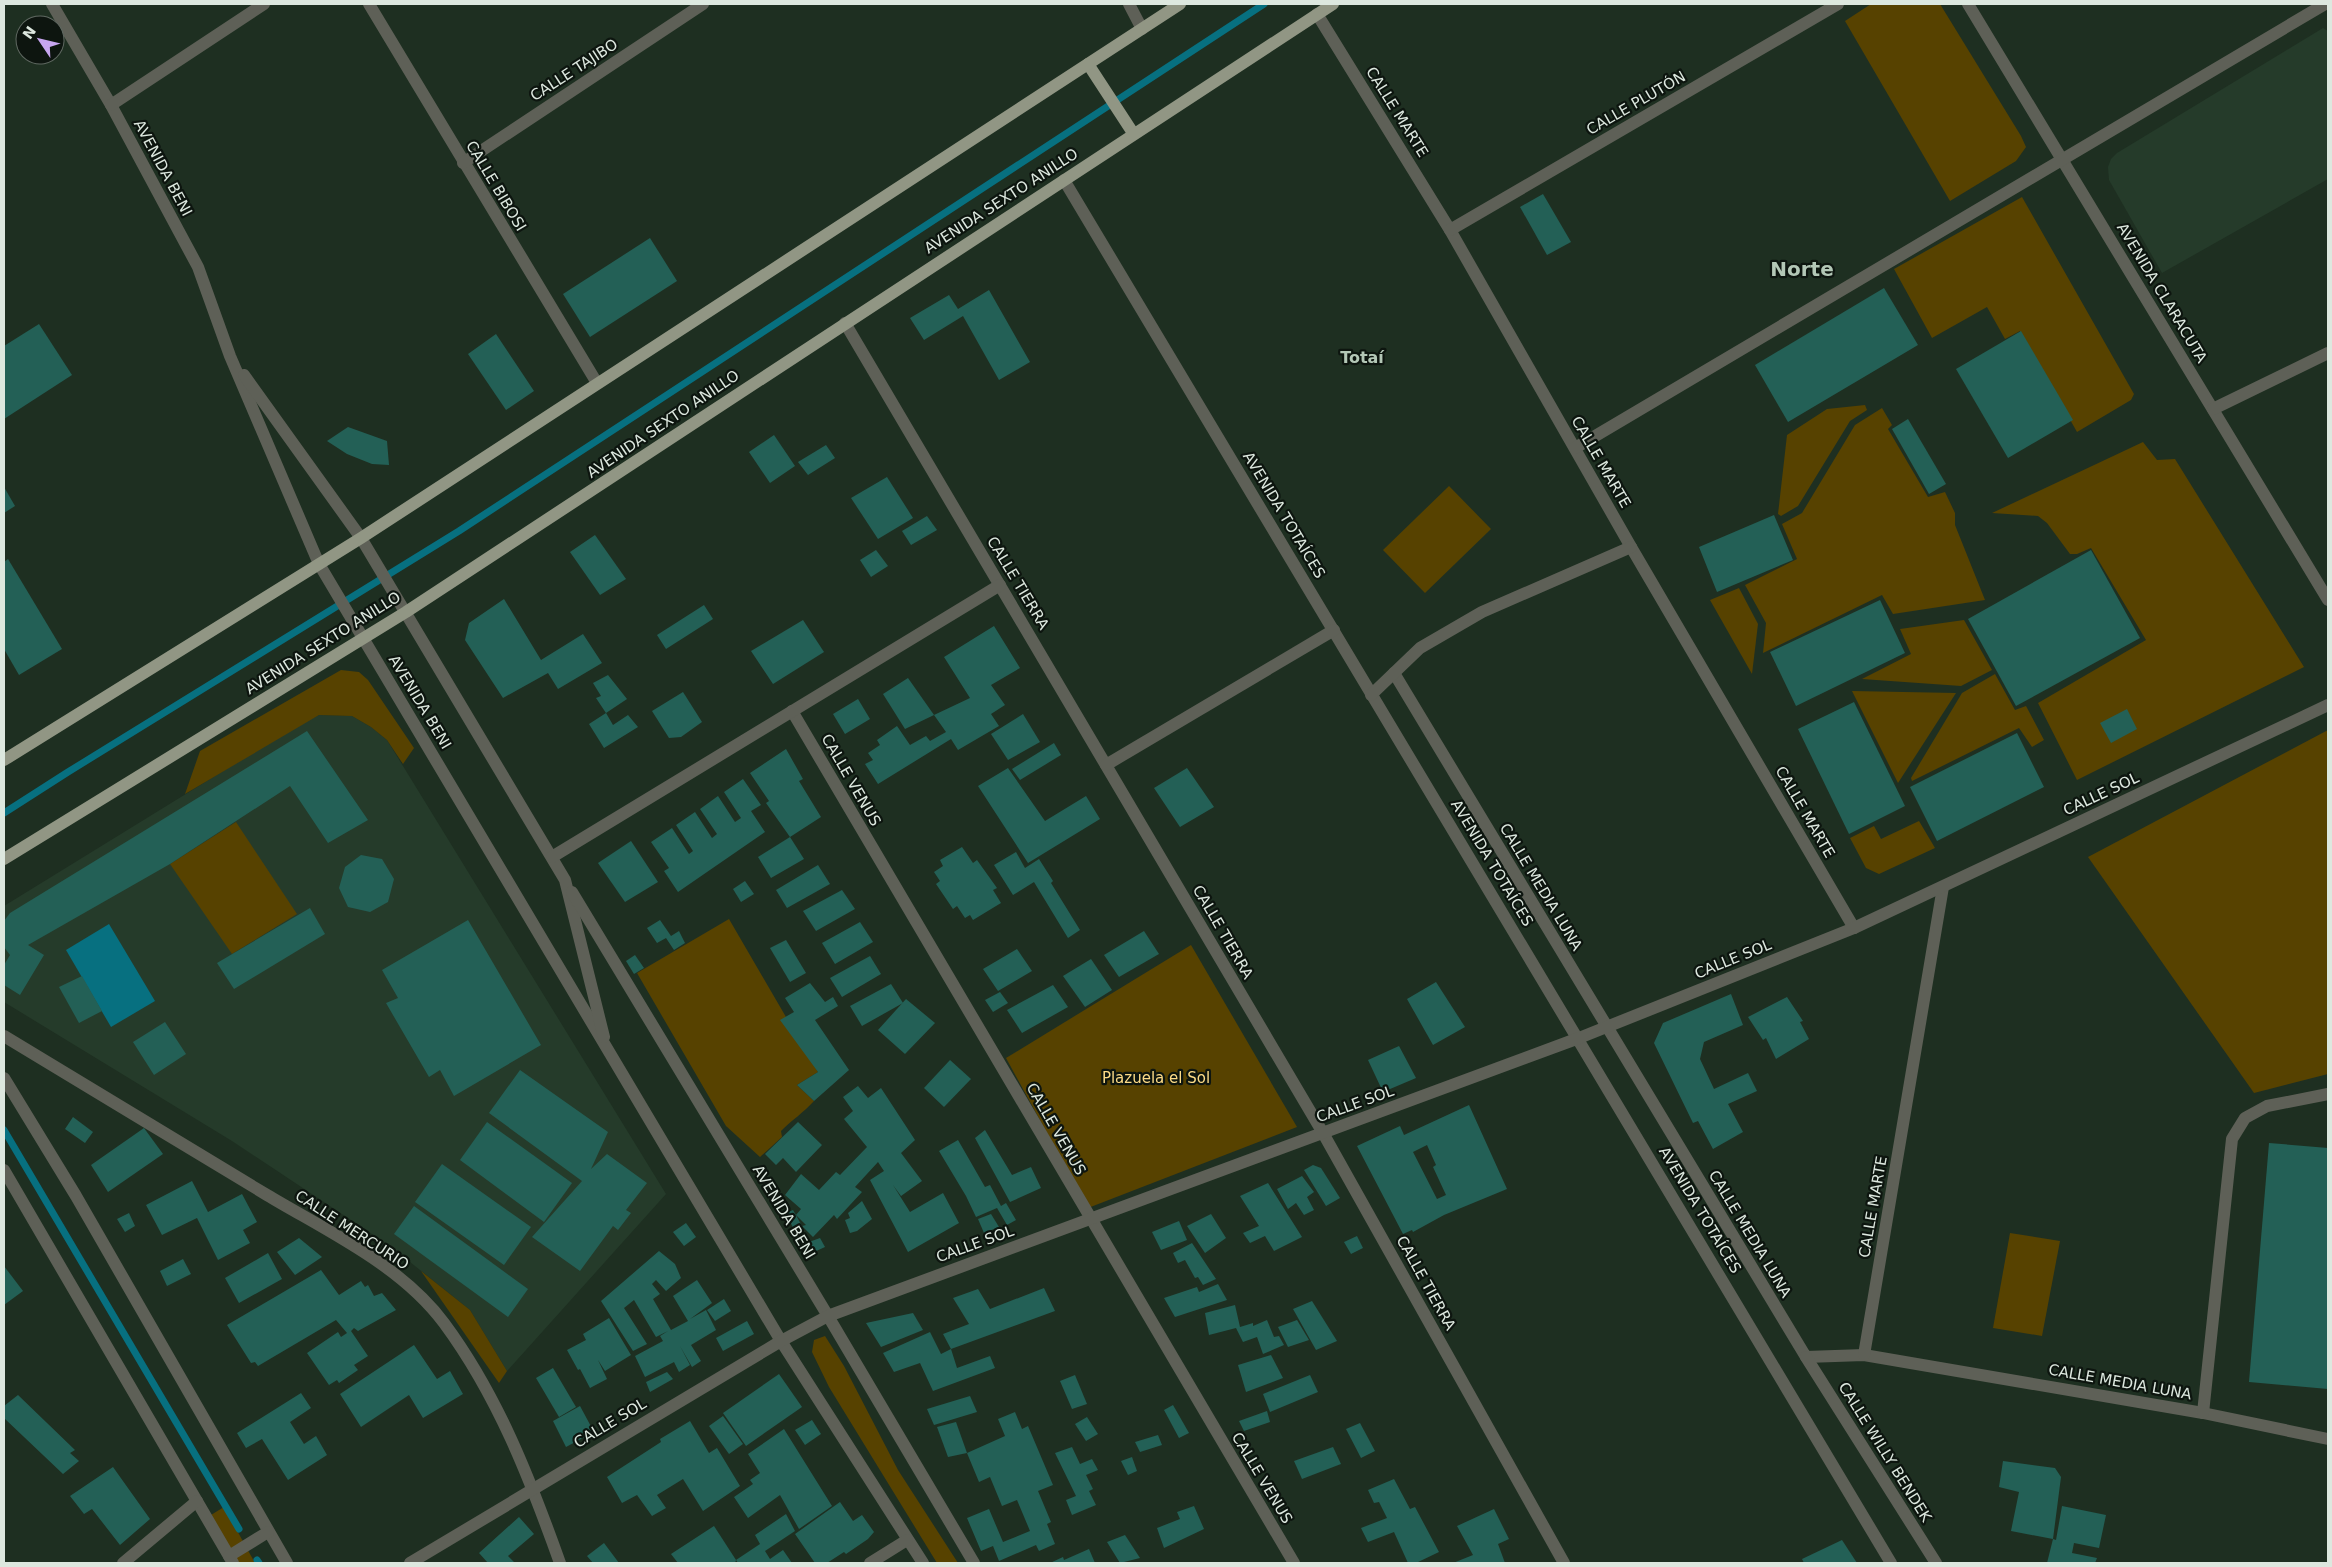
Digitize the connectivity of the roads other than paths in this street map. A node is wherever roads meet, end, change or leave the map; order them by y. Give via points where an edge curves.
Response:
1 (52, 4) edge
2 (264, 4) edge
3 (369, 4) edge
4 (703, 4) edge
5 (1129, 4) edge
6 (1180, 4) edge
7 (1333, 4) edge
8 (1838, 4) edge
9 (1968, 4) edge
10 (2325, 4) edge
11 (1318, 14) junction
12 (1142, 29) junction
13 (1088, 64) junction
14 (111, 105) junction
15 (1133, 133) junction
16 (2062, 158) junction
17 (463, 163) junction
18 (1064, 180) junction
19 (1450, 230) junction
20 (845, 323) junction
21 (2328, 353) edge
22 (230, 356) junction
23 (597, 383) junction
24 (2213, 409) junction
25 (1575, 448) junction
26 (361, 538) junction
27 (1631, 547) junction
28 (322, 569) junction
29 (1000, 585) junction
30 (2328, 600) edge
31 (406, 612) junction
32 (1334, 630) junction
33 (363, 639) junction
34 (1394, 673) junction
35 (1370, 694) junction
36 (2328, 704) edge
37 (792, 711) junction
38 (4, 760) edge
39 (1106, 765) junction
40 (552, 857) junction
41 (4, 859) edge
42 (565, 880) junction
43 (1943, 887) junction
44 (1854, 928) junction
45 (1606, 1027) junction
46 (4, 1036) edge
47 (1579, 1038) junction
48 (608, 1051) junction
49 (4, 1078) edge
50 (2328, 1094) edge
51 (1323, 1133) junction
52 (4, 1170) edge
53 (1090, 1219) junction
54 (828, 1316) junction
55 (781, 1341) junction
56 (1864, 1355) junction
57 (1806, 1357) junction
58 (2203, 1412) junction
59 (2328, 1438) edge
60 (534, 1488) junction
61 (197, 1501) junction
62 (268, 1532) junction
63 (907, 1540) junction
64 (231, 1560) edge
65 (124, 1563) edge
66 (287, 1563) edge
67 (410, 1563) edge
68 (560, 1563) edge
69 (870, 1563) edge
70 (923, 1563) edge
71 (974, 1563) edge
72 (1294, 1563) edge
73 (1564, 1563) edge
74 (1891, 1563) edge
75 (1936, 1563) edge

1 - 14 street, AVENIDA BENI
2 - 14 street
3 - 17 street, CALLE BIBOSI
4 - 17 street, CALLE TAJIBO
5 - 12 street
6 - 12 main road
7 - 11 main road, AVENIDA SEXTO ANILLO
8 - 19 street, CALLE PLUTÓN
9 - 16 street, AVENIDA CLARACUTA
10 - 16 street
11 - 15 main road, AVENIDA SEXTO ANILLO
11 - 19 street, CALLE MARTE
12 - 13 main road
13 - 15 main road
13 - 23 main road
14 - 22 street, AVENIDA BENI via 198,267
15 - 18 main road, AVENIDA SEXTO ANILLO
16 - 24 street, AVENIDA CLARACUTA
16 - 25 street
17 - 23 street, CALLE BIBOSI
18 - 20 main road, AVENIDA SEXTO ANILLO
18 - 32 street, AVENIDA TOTAÍCES
19 - 25 street, CALLE MARTE
20 - 29 street, CALLE TIERRA
20 - 31 main road, AVENIDA SEXTO ANILLO
21 - 24 street
22 - 26 street, AVENIDA BENI
22 - 28 street, AVENIDA BENI
23 - 26 main road
24 - 30 street, AVENIDA CLARACUTA
25 - 27 street, CALLE MARTE
26 - 28 main road
26 - 31 street, AVENIDA BENI
27 - 34 street via 1482,612 1420,648
27 - 44 street, CALLE MARTE
28 - 33 street, AVENIDA BENI
28 - 38 main road
29 - 37 street
29 - 39 street, CALLE TIERRA
31 - 33 main road, AVENIDA SEXTO ANILLO
31 - 40 street, AVENIDA BENI
32 - 35 street, AVENIDA TOTAÍCES
32 - 39 street
33 - 41 main road, AVENIDA SEXTO ANILLO
33 - 48 street, AVENIDA BENI
34 - 35 street
34 - 45 street, CALLE MEDIA LUNA
35 - 47 street, AVENIDA TOTAÍCES
36 - 43 street, CALLE SOL
37 - 40 street
37 - 53 street, CALLE VENUS
39 - 51 street, CALLE TIERRA
40 - 42 street, AVENIDA BENI
42 - 48 street, AVENIDA BENI
42 - 54 street, AVENIDA BENI
43 - 44 street, CALLE SOL
43 - 56 street, CALLE MARTE
44 - 45 street, CALLE SOL
45 - 47 street, CALLE SOL
45 - 57 street, CALLE MEDIA LUNA
46 - 60 street, CALLE MERCURIO via 357,1249 417,1293 444,1323 494,1402
47 - 51 street, CALLE SOL
47 - 74 street, AVENIDA TOTAÍCES
48 - 55 street, AVENIDA BENI
49 - 62 street via 76,1196
50 - 58 street via 2267,1106 2246,1118 2232,1139
51 - 53 street, CALLE SOL
51 - 73 street, CALLE TIERRA
52 - 61 street
53 - 54 street, CALLE SOL
53 - 72 street, CALLE VENUS
54 - 55 street, CALLE SOL
54 - 71 street, AVENIDA BENI
55 - 60 street, CALLE SOL
55 - 63 street, AVENIDA BENI
56 - 57 street, CALLE MEDIA LUNA
56 - 58 street, CALLE MEDIA LUNA
57 - 75 street, CALLE WILLY BENDEK
58 - 59 street, CALLE MEDIA LUNA
60 - 67 street, CALLE SOL
60 - 68 street, CALLE MERCURIO
61 - 64 street
61 - 65 street
62 - 64 street
62 - 66 street
63 - 69 street
63 - 70 street, AVENIDA BENI

